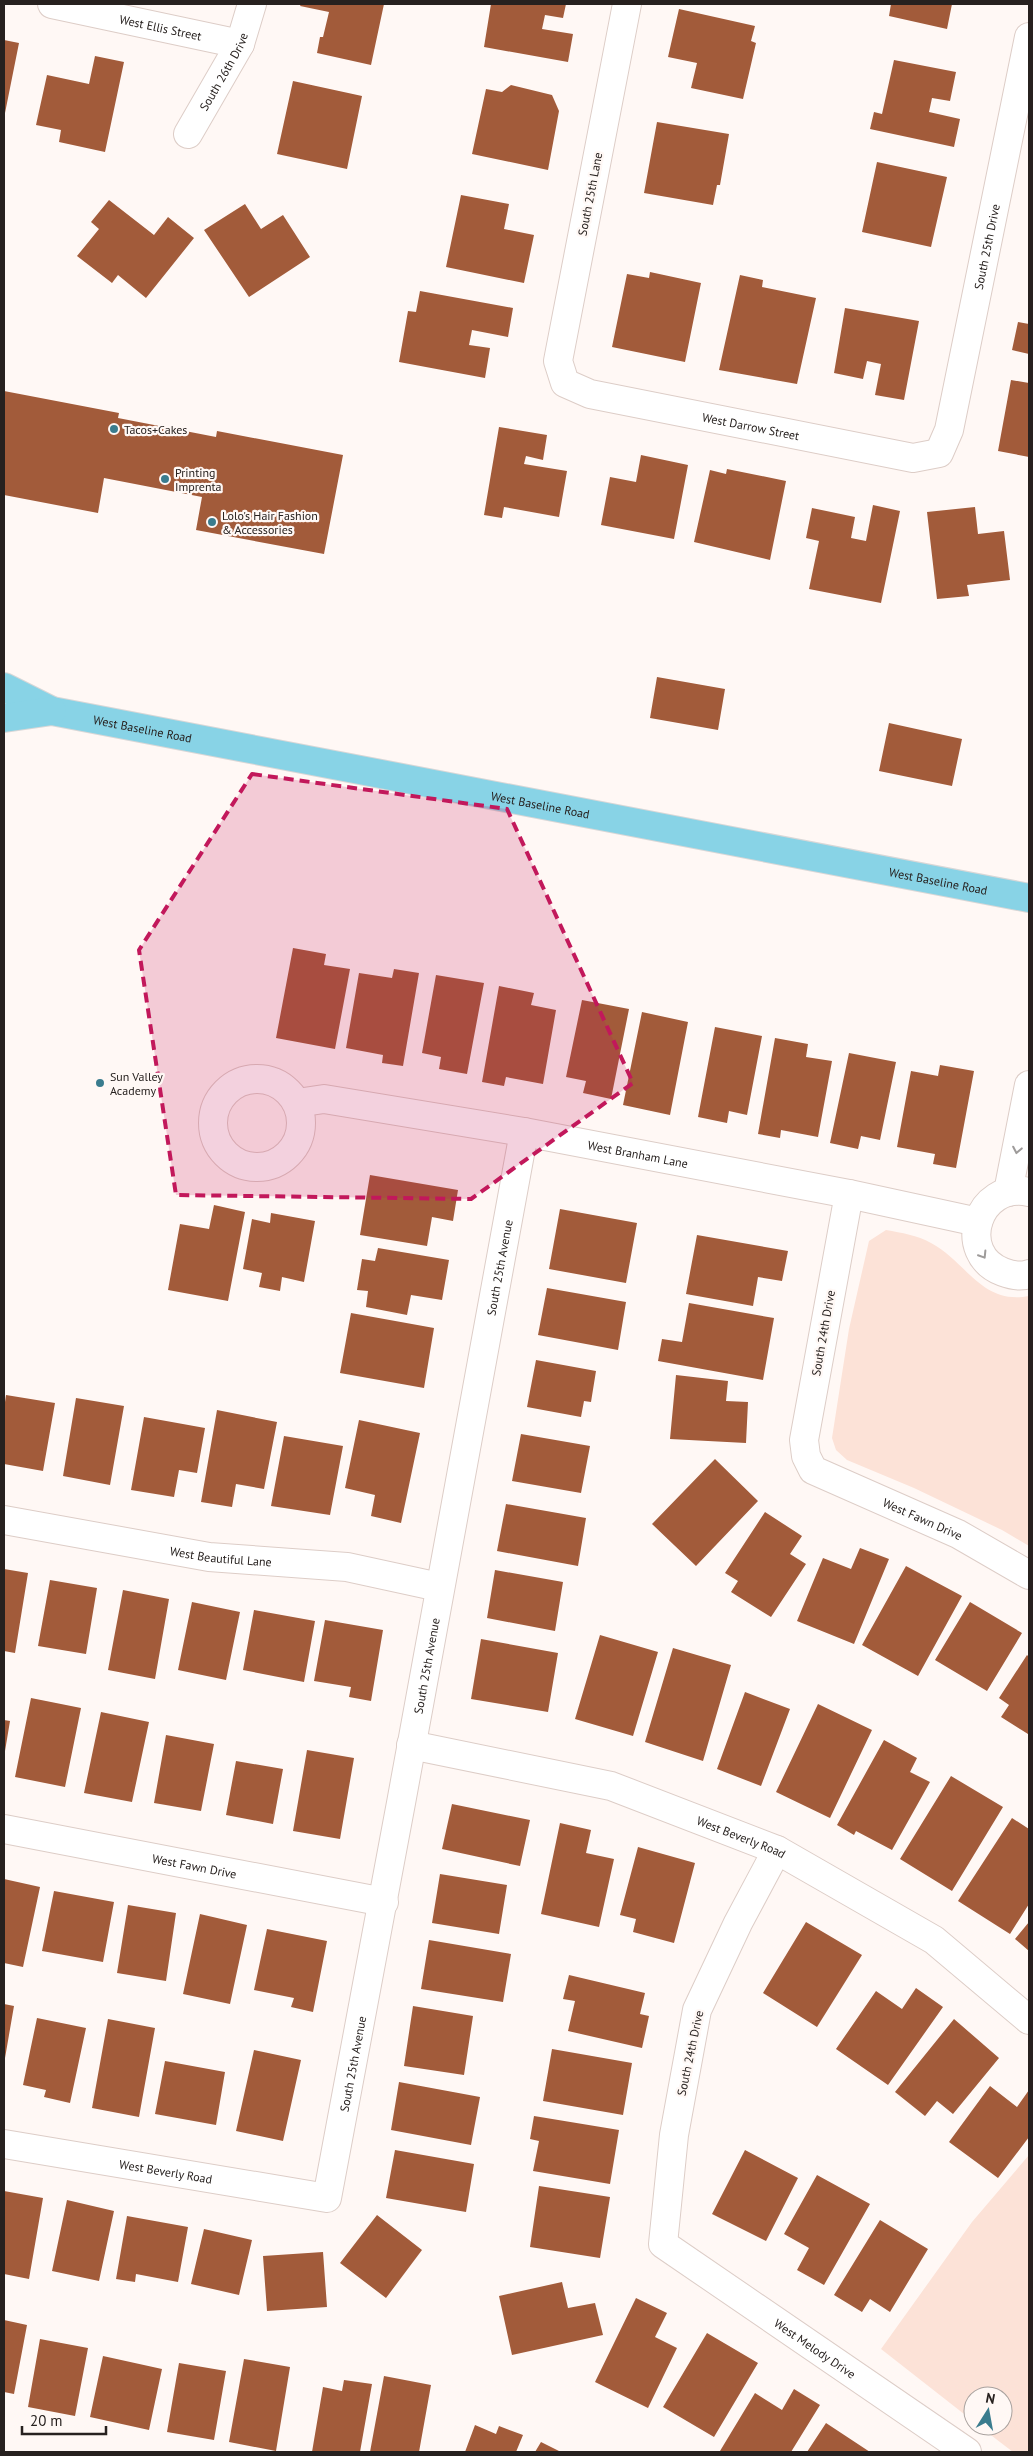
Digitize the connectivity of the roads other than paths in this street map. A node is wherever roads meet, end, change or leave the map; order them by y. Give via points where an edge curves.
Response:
1 (52, 4) edge
2 (252, 4) edge
3 (627, 4) edge
4 (1029, 37) edge
5 (240, 44) junction
6 (1022, 111) edge
7 (188, 134) dead end
8 (565, 383) joint
9 (939, 453) joint
10 (4, 687) edge
11 (52, 711) junction
12 (4, 718) edge
13 (1029, 898) edge
14 (1029, 1085) edge
15 (297, 1103) dead end
16 (524, 1132) junction
17 (1019, 1192) edge
18 (848, 1194) junction
19 (978, 1222) junction
20 (1029, 1274) edge
21 (813, 1470) joint
22 (4, 1520) edge
23 (1029, 1575) edge
24 (439, 1587) junction
25 (411, 1745) junction
26 (4, 1829) edge
27 (777, 1850) junction
28 (384, 1902) junction
29 (1029, 2020) edge
30 (4, 2144) edge
31 (327, 2198) joint
32 (663, 2244) joint
33 (955, 2449) edge

1 - 5 street, West Ellis Street
2 - 5 street, South 26th Drive
3 - 8 street, South 25th Lane via 558,361
4 - 6 street, South 25th Drive
5 - 7 street, South 26th Drive
6 - 9 street, South 25th Drive via 949,430
8 - 9 street, West Darrow Street via 590,394 913,458
10 - 11 main road, West Baseline Road
11 - 12 main road, West Baseline Road
11 - 13 main road, West Baseline Road
14 -> 17 street
15 - 16 street, West Branham Lane via 324,1099
16 - 18 street, West Branham Lane
16 - 24 street, South 25th Avenue
17 - 19 street via 989,1202
18 - 19 street, West Branham Lane
18 - 21 street, South 24th Drive via 804,1440 806,1456
19 -> 20 street via 979,1249 987,1261 1011,1275
21 - 23 street, West Fawn Drive via 958,1534
22 - 24 street, West Beautiful Lane via 209,1557 347,1567
24 - 25 street, South 25th Avenue
25 - 27 street, West Beverly Road via 611,1786
25 - 28 street, South 25th Avenue
26 - 28 street, West Fawn Drive
27 - 29 street, West Beverly Road via 934,1940
27 - 32 street, South 24th Drive via 738,1923 698,2010 674,2136
28 - 31 street, South 25th Avenue
30 - 31 street, West Beverly Road
32 - 33 street, West Melody Drive

